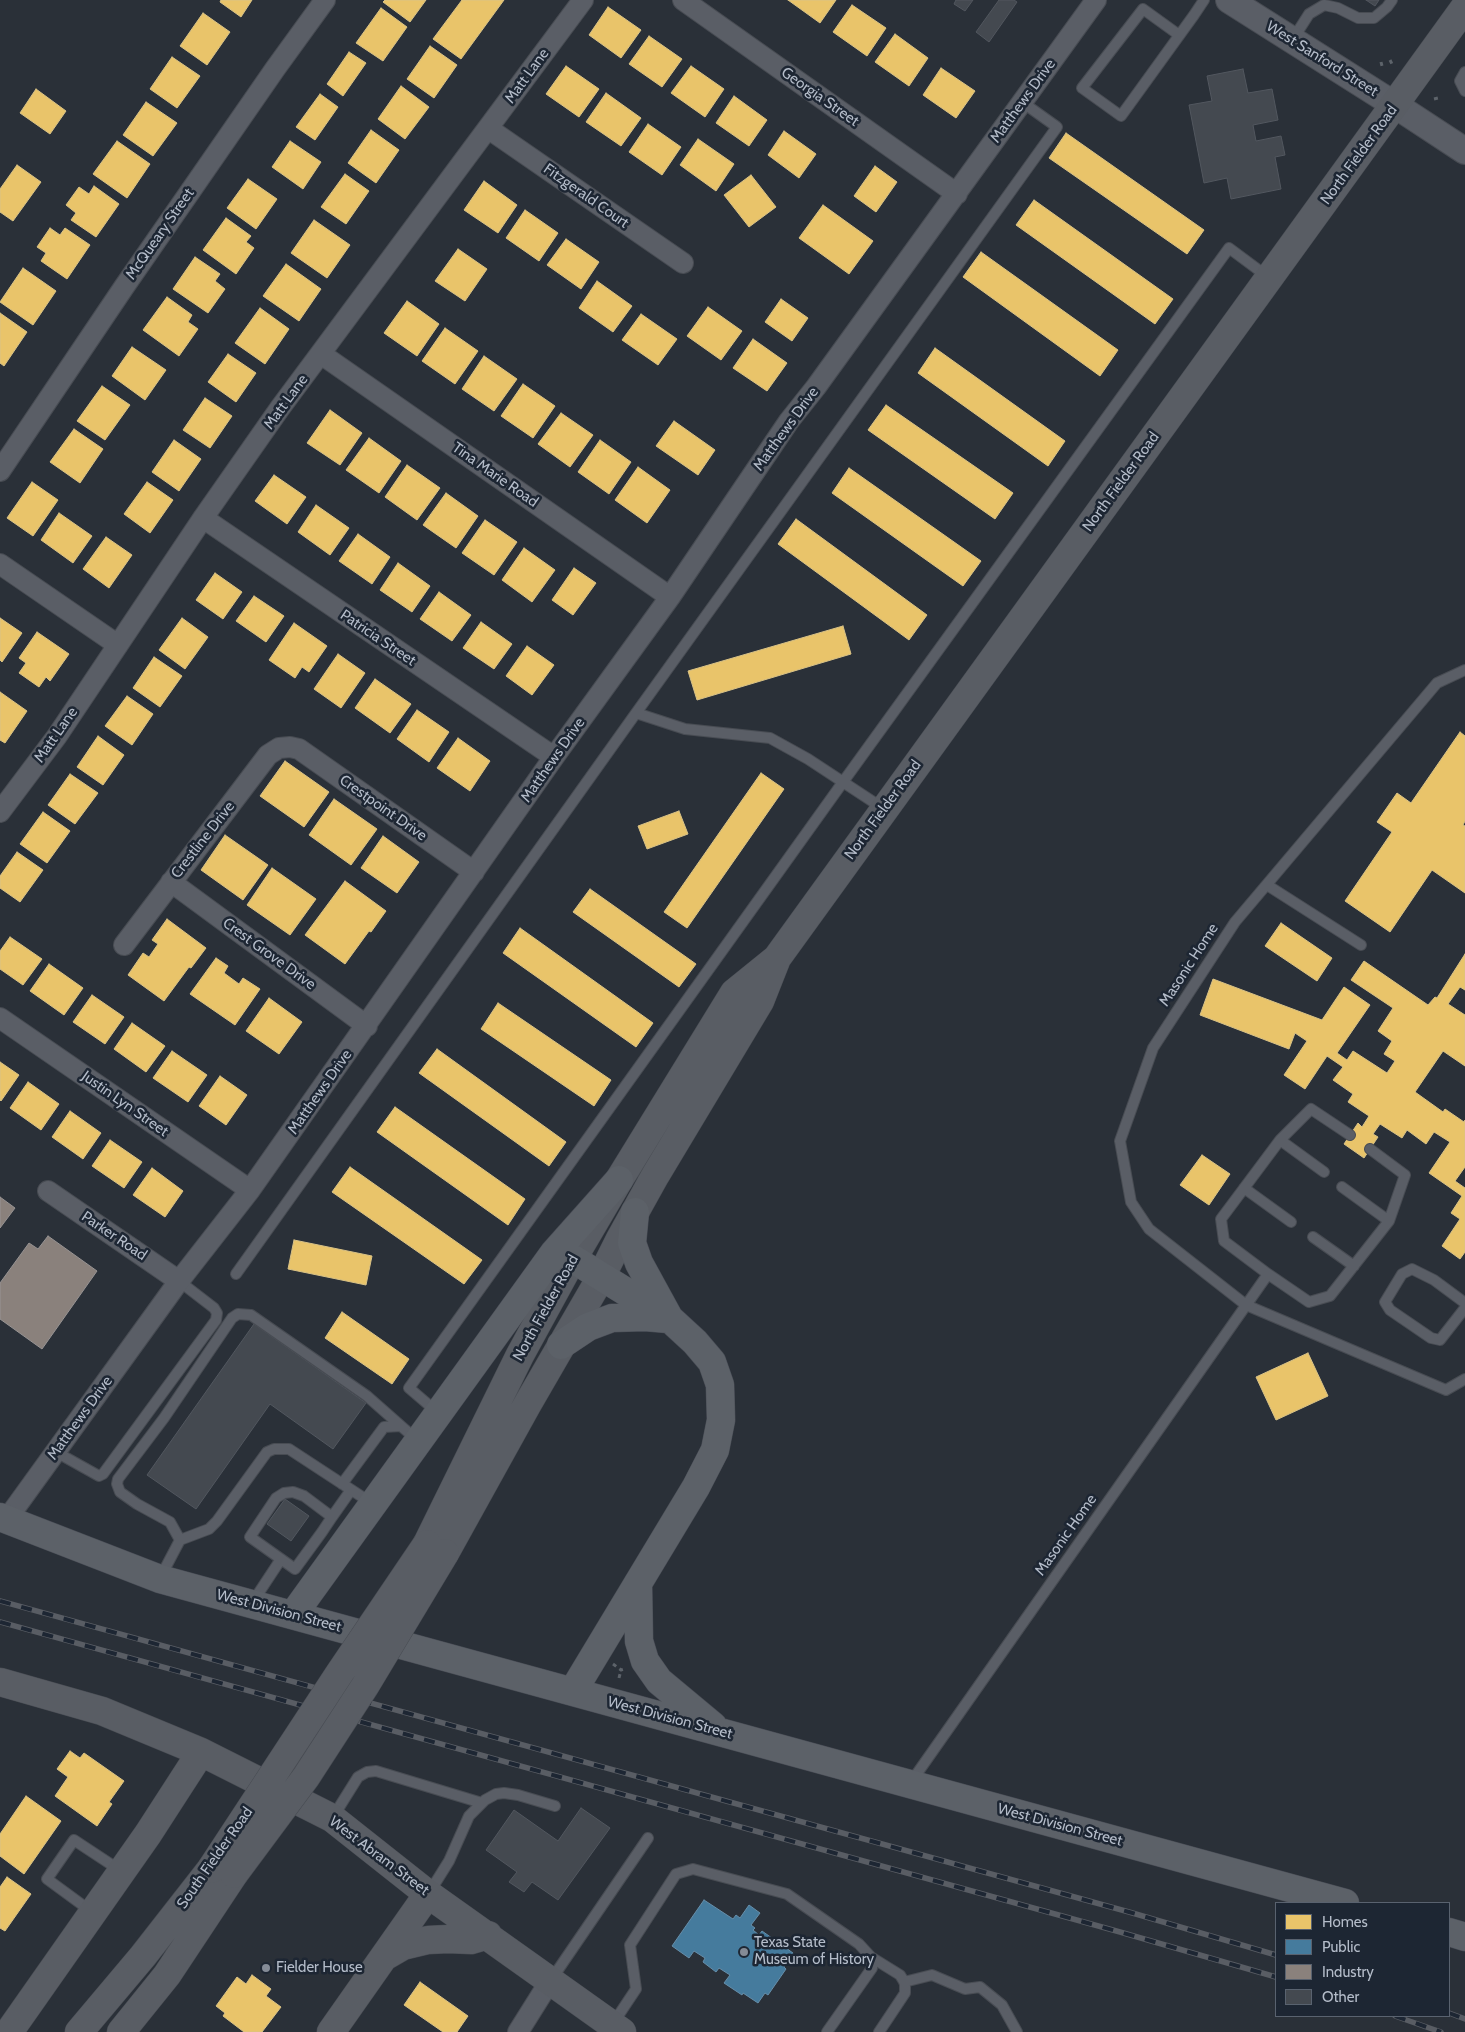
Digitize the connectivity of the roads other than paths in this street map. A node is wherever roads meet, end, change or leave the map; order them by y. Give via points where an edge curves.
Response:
1 (325, 0) edge
2 (583, 0) edge
3 (683, 0) edge
4 (1096, 0) edge
5 (1204, 0) edge
6 (1230, 0) edge
7 (1392, 0) edge
8 (1465, 7) edge
9 (1180, 35) junction
10 (1292, 40) junction
11 (1465, 72) edge
12 (1465, 92) edge
13 (1022, 102) junction
14 (1395, 104) junction
15 (488, 128) junction
16 (1465, 151) edge
17 (957, 194) junction
18 (683, 263) dead end
19 (1269, 278) junction
20 (321, 354) junction
21 (0, 471) edge
22 (202, 518) junction
23 (0, 564) edge
24 (670, 597) junction
25 (118, 645) junction
26 (1465, 670) edge
27 (636, 713) junction
28 (290, 747) joint
29 (554, 757) junction
30 (843, 782) junction
31 (885, 809) junction
32 (0, 812) edge
33 (474, 872) junction
34 (171, 882) junction
35 (1266, 885) junction
36 (124, 945) dead end
37 (1361, 945) dead end
38 (777, 958) junction
39 (0, 1018) edge
40 (367, 1026) junction
41 (1350, 1134) dead end
42 (1280, 1140) junction
43 (1370, 1149) dead end
44 (1324, 1172) dead end
45 (619, 1180) junction
46 (1342, 1187) dead end
47 (1244, 1188) junction
48 (250, 1190) junction
49 (48, 1191) dead end
50 (635, 1212) junction
51 (1388, 1221) junction
52 (1291, 1222) dead end
53 (1313, 1237) dead end
54 (573, 1259) junction
55 (1354, 1266) junction
56 (236, 1274) dead end
57 (1268, 1274) junction
58 (601, 1276) junction
59 (179, 1281) junction
60 (1465, 1303) edge
61 (1246, 1304) junction
62 (1465, 1308) edge
63 (670, 1319) junction
64 (561, 1345) junction
65 (1465, 1380) edge
66 (439, 1413) junction
67 (410, 1434) junction
68 (56, 1452) junction
69 (355, 1493) junction
70 (332, 1517) junction
71 (4, 1518) edge
72 (332, 1539) junction
73 (180, 1540) junction
74 (436, 1549) junction
75 (281, 1559) junction
76 (160, 1578) junction
77 (638, 1583) junction
78 (252, 1604) junction
79 (293, 1615) junction
80 (339, 1674) joint
81 (0, 1682) edge
82 (365, 1686) joint
83 (573, 1691) junction
84 (720, 1732) junction
85 (201, 1752) junction
86 (910, 1783) junction
87 (482, 1803) junction
88 (555, 1806) dead end
89 (332, 1818) junction
90 (648, 1838) dead end
91 (122, 1872) junction
92 (222, 1872) junction
93 (428, 1894) junction
94 (1341, 1902) edge
95 (93, 1912) junction
96 (1450, 1932) edge
97 (488, 1935) junction
98 (1465, 1936) edge
99 (384, 1957) junction
100 (872, 1957) junction
101 (550, 1981) junction
102 (904, 1982) junction
103 (617, 2028) edge
104 (9, 2032) edge
105 (79, 2032) edge
106 (121, 2032) edge
107 (331, 2032) edge
108 (518, 2032) edge
109 (827, 2032) edge
110 (879, 2032) edge
111 (1017, 2032) edge

1 - 21 street, McQueary Street
2 - 15 street, Matt Lane
3 - 17 street, Georgia Street
4 - 13 street, Matthews Drive
5 - 9 lane
6 - 10 street, West Sanford Street
7 - 10 lane via 1374,18 1358,18 1338,8 1324,6 1309,14
8 - 14 main road, North Fielder Road
9 - 9 lane via 1121,116 1082,88 1143,9
10 - 14 street, West Sanford Street
11 - 12 lane via 1460,81
13 - 17 street, Matthews Drive
13 - 27 lane via 1057,127
14 - 16 street, West Sanford Street
14 - 19 main road, North Fielder Road
15 - 18 street, Fitzgerald Court
15 - 20 street, Matt Lane
17 - 24 street, Matthews Drive via 789,421
19 - 30 lane via 1229,248
19 - 31 main road, North Fielder Road
20 - 22 street, Matt Lane
20 - 24 street, Tina Marie Road
22 - 25 street, Matt Lane
22 - 29 street, Patricia Street
23 - 25 street
24 - 29 street, Matthews Drive
25 - 32 street, Matt Lane via 57,736
26 - 35 lane, Masonic Home via 1437,683
27 - 30 lane via 685,730 770,738
27 - 56 lane
28 - 33 street, Crestpoint Drive via 299,749
28 - 34 street, Crestline Drive via 279,748 268,755
29 - 33 street, Matthews Drive
30 - 31 lane
30 - 66 lane via 409,1388
31 - 38 main road, North Fielder Road
33 - 40 street, Matthews Drive
34 - 36 street, Crestline Drive
34 - 40 street, Crest Grove Drive
35 - 37 lane
35 - 61 lane, Masonic Home via 1235,922 1153,1048 1120,1141 1131,1202 1149,1229
38 - 45 main road, North Fielder Road via 734,992
38 - 50 main road, North Fielder Road via 760,1001
39 - 48 street, Justin Lyn Street
40 - 48 street, Matthews Drive
41 - 42 lane via 1311,1109
42 - 44 lane
42 - 47 lane
43 - 51 lane via 1405,1175
45 - 54 main road, North Fielder Road
45 - 66 main road via 554,1253
46 - 51 lane
47 - 52 lane
47 - 57 lane via 1221,1219 1224,1241
48 - 59 street, Matthews Drive
49 - 59 street, Parker Road
50 - 58 main road, North Fielder Road
50 - 63 main road via 632,1243 639,1263
51 - 55 lane
53 - 55 lane
54 - 58 main road
54 - 74 main road, North Fielder Road via 520,1354
55 - 57 lane via 1330,1296 1309,1302
57 - 61 lane
58 - 63 main road
58 - 64 main road, North Fielder Road
59 - 68 street, Matthews Drive
59 - 68 lane via 214,1308 216,1320 103,1474 99,1476
60 - 62 lane via 1434,1280 1412,1269 1402,1274 1385,1302 1390,1310 1431,1338 1440,1340
61 - 65 lane, Masonic Home via 1446,1390
61 - 86 lane, Masonic Home
63 - 64 main road via 612,1318 588,1327
63 - 77 main road via 712,1362 720,1384 721,1420 715,1450
64 - 74 main road, North Fielder Road
66 - 67 main road
67 - 69 main road
67 - 69 lane via 384,1427
67 - 73 lane via 367,1396 251,1315 238,1314 118,1479 120,1492 170,1522
68 - 71 street, Matthews Drive
69 - 70 lane
69 - 72 main road
69 - 73 lane via 289,1449 274,1449 267,1452 218,1521
70 - 72 lane
70 - 75 lane via 304,1496 293,1492 276,1498 250,1536
71 - 76 main road, West Division Street
72 - 75 lane via 295,1568
72 - 79 main road
73 - 76 lane
74 - 80 main road, North Fielder Road, bridge
74 - 82 main road, North Fielder Road, bridge
75 - 78 lane
76 - 78 main road, West Division Street
77 - 83 main road
77 - 84 main road via 639,1641 645,1661 659,1681
78 - 79 main road, West Division Street
79 - 83 main road, West Division Street
80 - 92 main road, South Fielder Road, bridge
81 - 85 main road, West Abram Street via 102,1711
82 - 92 main road, South Fielder Road, bridge via 306,1776
83 - 84 main road, West Division Street
84 - 86 main road, West Division Street
85 - 89 main road, West Abram Street
85 - 91 main road
86 - 94 main road, West Division Street
87 - 88 lane via 504,1793
87 - 89 lane via 376,1771 358,1777
87 - 93 lane via 469,1816 449,1861
89 - 93 main road, West Abram Street
90 - 101 lane
91 - 95 main road
91 - 95 lane via 74,1840 46,1879
92 - 105 main road, South Fielder Road via 143,1956
92 - 106 main road, South Fielder Road via 166,1975
93 - 97 main road, West Abram Street
93 - 99 main road
95 - 104 main road
96 - 98 main road
97 - 99 main road via 471,1940 428,1940 403,1946
97 - 101 main road, West Abram Street
99 - 107 main road
100 - 102 lane via 900,1975
100 - 103 lane via 860,1944 787,1894 693,1870 676,1874 630,1945 636,1989
100 - 109 lane via 872,1968
101 - 103 main road, West Abram Street
101 - 108 street
102 - 110 lane via 905,1993
102 - 111 lane via 932,1975 965,1989 980,1987 1002,2005

